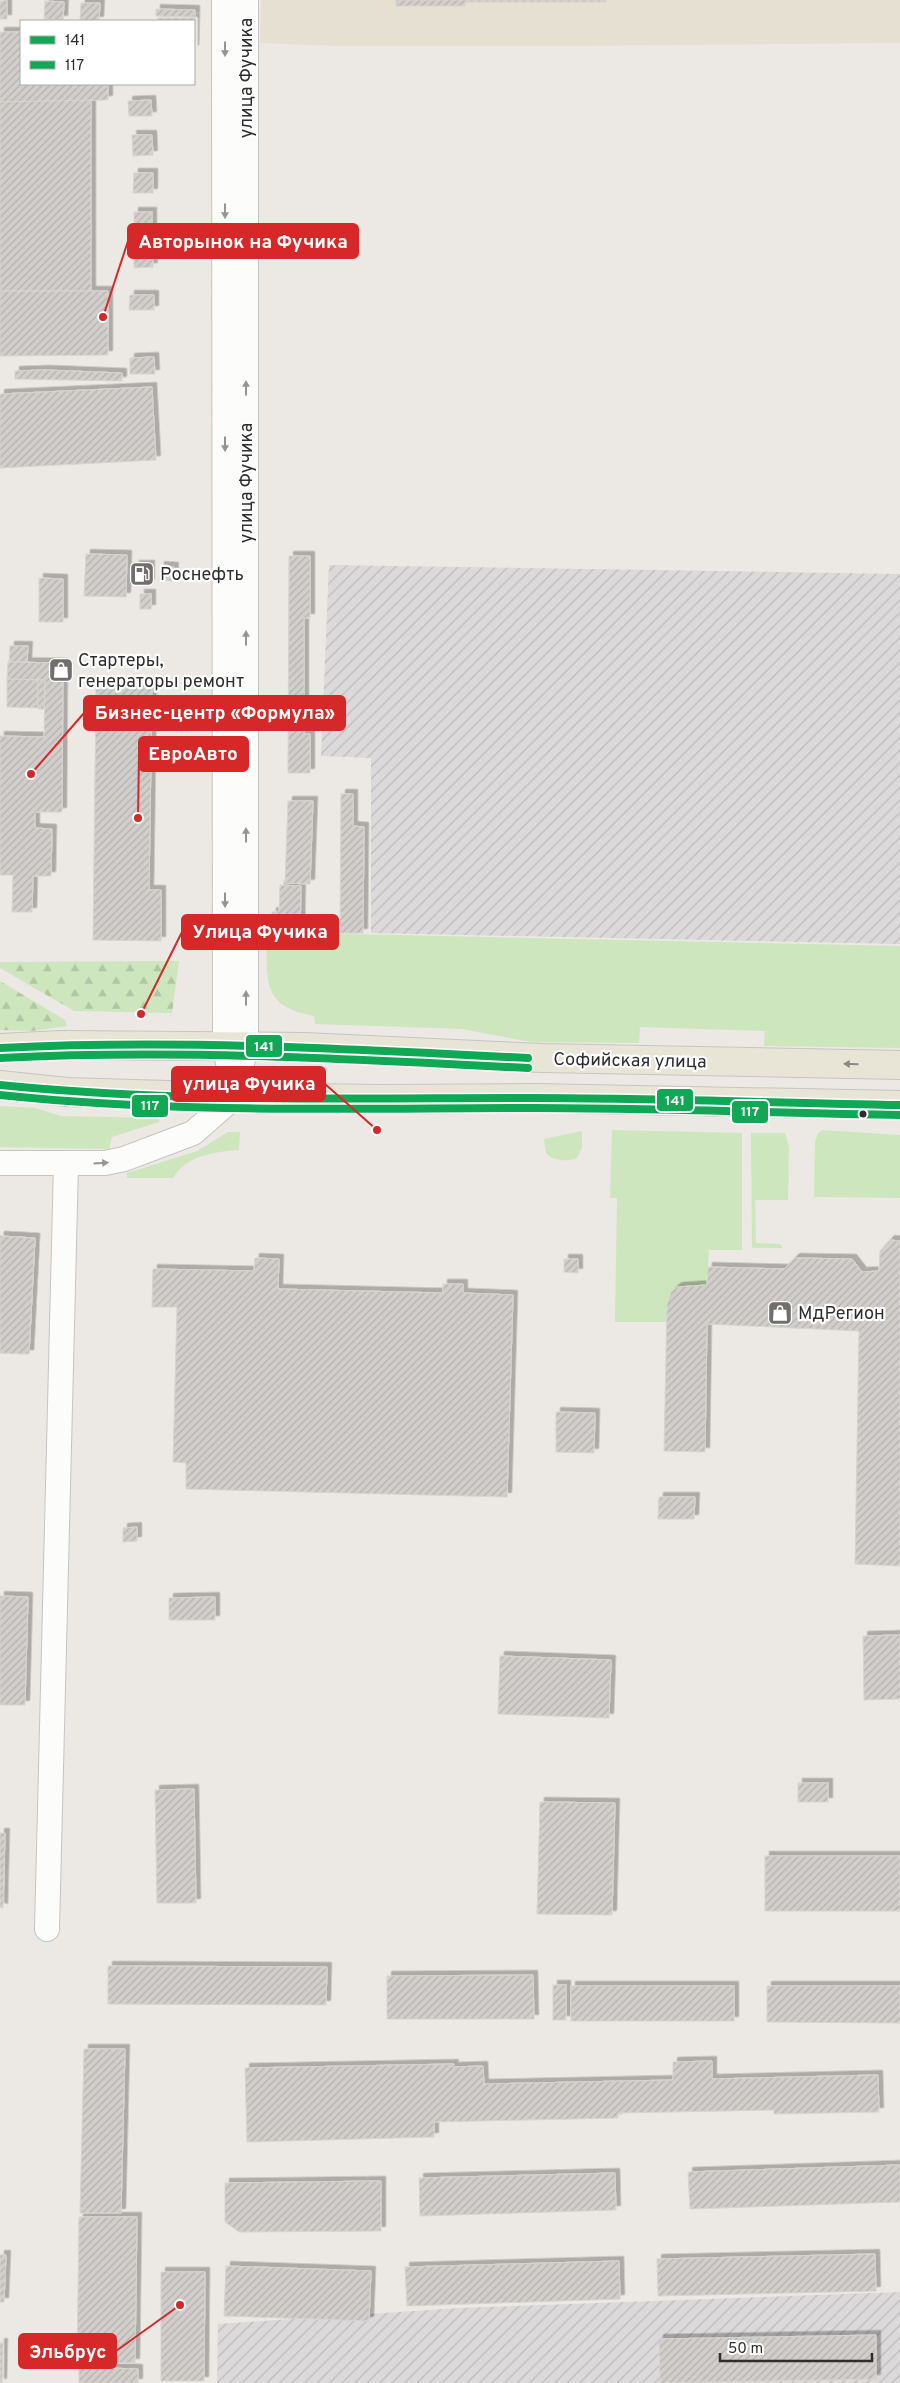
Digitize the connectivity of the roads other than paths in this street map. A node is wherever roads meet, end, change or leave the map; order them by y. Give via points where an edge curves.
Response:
1 (224, 0) edge
2 (246, 0) edge
3 (236, 1047) junction
4 (0, 1048) edge
5 (900, 1065) edge
6 (0, 1085) edge
7 (234, 1097) junction
8 (900, 1105) edge
9 (0, 1163) edge
10 (66, 1164) junction
11 (46, 1929) dead end

1 -> 3 street, улица Фучика
3 -> 2 street, улица Фучика
3 - 4 main road, Софийская улица via 61,1045
5 -> 3 main road, Софийская улица via 542,1058
3 - 7 street, улица Фучика
6 - 7 main road via 67,1092
7 - 8 main road via 535,1098
10 -> 7 street via 105,1163 170,1144 193,1134
9 - 10 street
10 - 11 street

